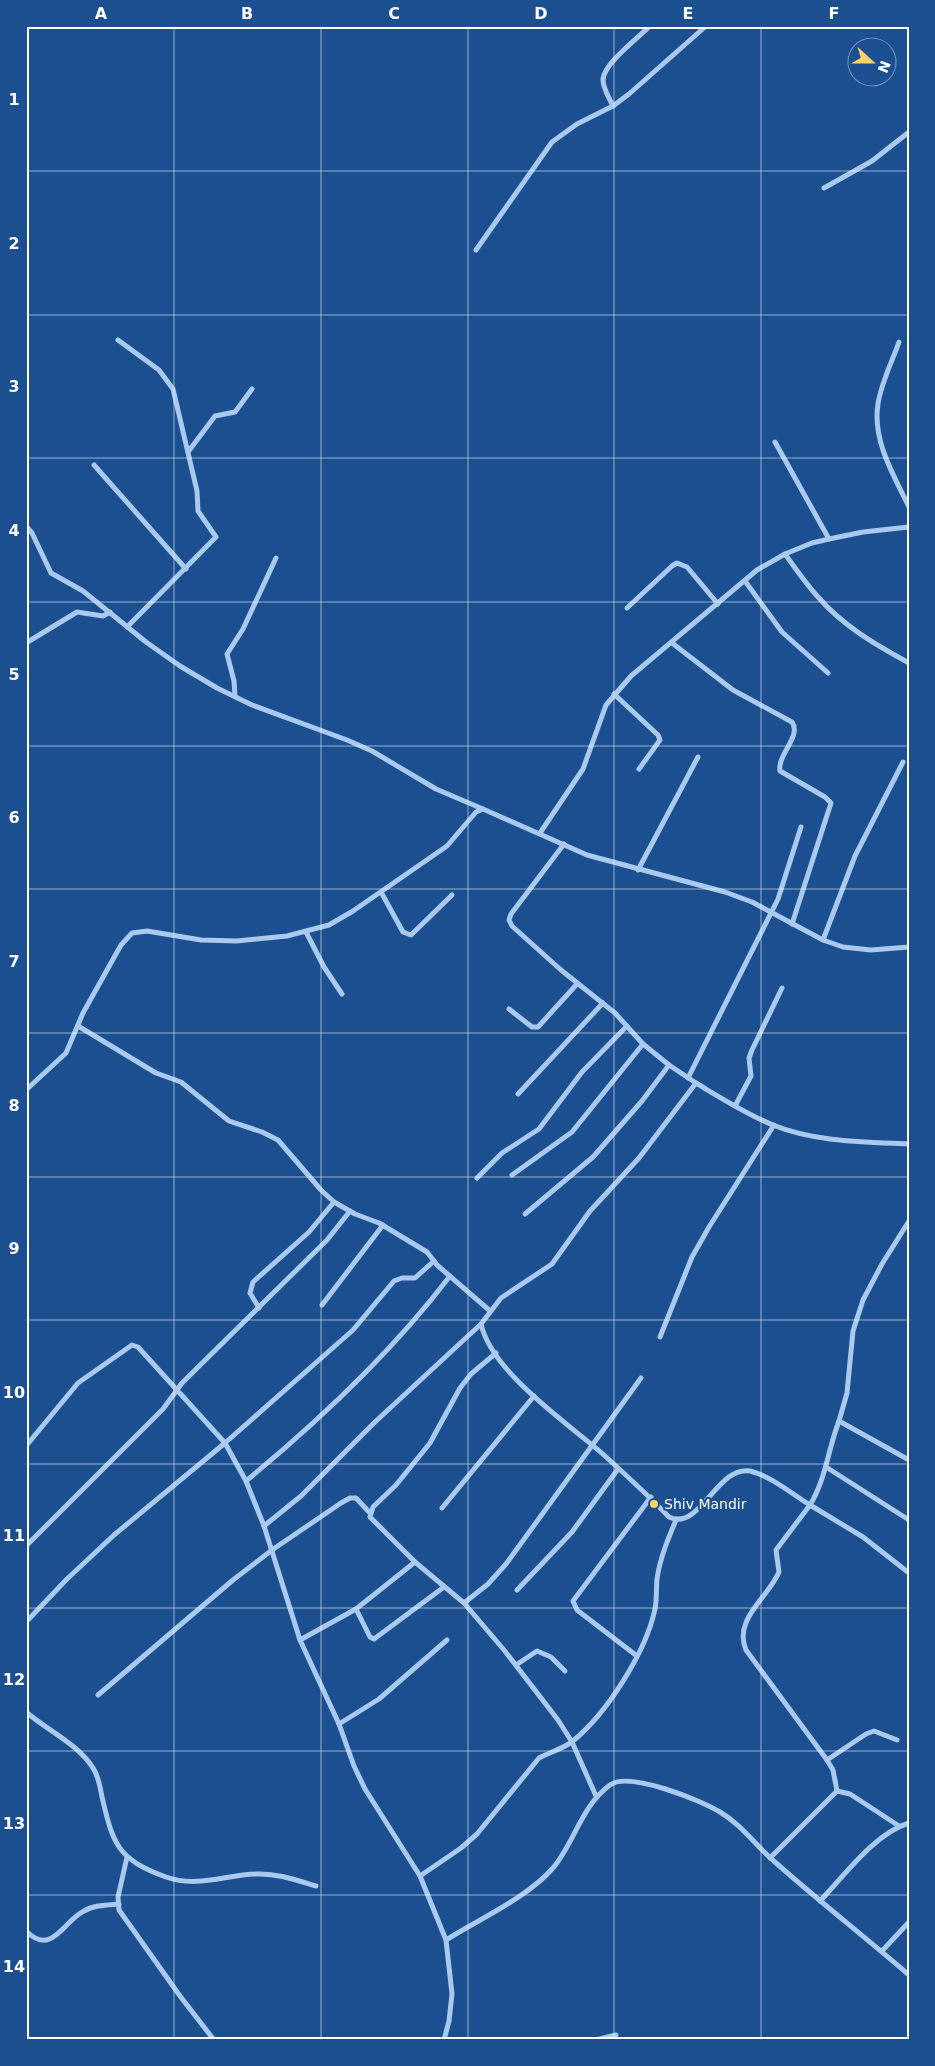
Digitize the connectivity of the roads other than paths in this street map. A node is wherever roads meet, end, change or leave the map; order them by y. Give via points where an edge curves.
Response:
1 (650, 26) edge
2 (706, 26) edge
3 (613, 106) junction
4 (909, 132) edge
5 (824, 188) dead end
6 (476, 250) dead end
7 (118, 340) dead end
8 (899, 342) dead end
9 (252, 389) dead end
10 (775, 442) dead end
11 (188, 452) junction
12 (94, 465) dead end
13 (909, 507) edge
14 (26, 526) edge
15 (909, 527) edge
16 (829, 539) junction
17 (784, 554) junction
18 (276, 558) dead end
19 (186, 569) junction
20 (744, 582) junction
21 (718, 604) junction
22 (627, 608) dead end
23 (110, 612) junction
24 (127, 628) junction
25 (26, 643) edge
26 (672, 643) junction
27 (909, 663) edge
28 (828, 673) dead end
29 (614, 694) junction
30 (234, 696) junction
31 (698, 757) dead end
32 (903, 762) dead end
33 (638, 770) dead end
34 (483, 809) junction
35 (801, 827) dead end
36 (540, 833) junction
37 (564, 844) junction
38 (638, 870) junction
39 (380, 892) junction
40 (452, 895) dead end
41 (772, 912) junction
42 (792, 924) junction
43 (306, 932) junction
44 (823, 940) junction
45 (909, 947) edge
46 (577, 984) junction
47 (782, 988) dead end
48 (342, 994) dead end
49 (602, 1003) junction
50 (510, 1009) dead end
51 (78, 1026) junction
52 (627, 1026) junction
53 (643, 1044) junction
54 (669, 1065) junction
55 (688, 1078) junction
56 (696, 1083) junction
57 (26, 1090) edge
58 (518, 1094) dead end
59 (735, 1106) junction
60 (774, 1125) junction
61 (908, 1143) edge
62 (512, 1175) dead end
63 (477, 1178) dead end
64 (334, 1202) junction
65 (350, 1211) junction
66 (525, 1214) dead end
67 (909, 1221) edge
68 (383, 1225) junction
69 (434, 1261) junction
70 (450, 1276) junction
71 (322, 1305) dead end
72 (259, 1308) junction
73 (489, 1310) junction
74 (481, 1324) junction
75 (660, 1337) dead end
76 (496, 1354) junction
77 (641, 1378) dead end
78 (178, 1389) junction
79 (534, 1396) junction
80 (839, 1421) junction
81 (225, 1442) junction
82 (591, 1445) junction
83 (26, 1446) edge
84 (909, 1460) edge
85 (826, 1467) junction
86 (618, 1469) junction
87 (246, 1481) junction
88 (651, 1497) junction
89 (810, 1505) junction
90 (442, 1508) dead end
91 (370, 1512) junction
92 (676, 1520) junction
93 (909, 1520) edge
94 (264, 1526) junction
95 (26, 1546) edge
96 (272, 1550) junction
97 (415, 1562) junction
98 (909, 1573) edge
99 (444, 1587) junction
100 (517, 1590) dead end
101 (464, 1603) junction
102 (356, 1609) junction
103 (26, 1622) edge
104 (300, 1640) junction
105 (447, 1640) dead end
106 (637, 1656) junction
107 (516, 1665) junction
108 (565, 1671) dead end
109 (98, 1695) dead end
110 (26, 1712) edge
111 (339, 1724) junction
112 (897, 1740) dead end
113 (572, 1742) junction
114 (827, 1760) junction
115 (837, 1791) junction
116 (596, 1796) junction
117 (909, 1823) edge
118 (899, 1826) junction
119 (127, 1858) junction
120 (770, 1858) junction
121 (420, 1876) junction
122 (316, 1886) dead end
123 (820, 1901) junction
124 (118, 1904) junction
125 (909, 1922) edge
126 (26, 1931) edge
127 (446, 1940) junction
128 (882, 1951) junction
129 (909, 1974) edge
130 (616, 2035) dead end
131 (214, 2040) edge
132 (444, 2040) edge
133 (596, 2040) edge

1 - 3 street via 616,58 604,75 604,86
2 - 3 street
3 - 6 street via 577,124 552,142
4 - 5 street via 866,165
7 - 11 street via 167,379 176,400
8 - 13 street via 880,395 877,423 892,475
9 - 11 street via 235,412 215,416
10 - 16 street
11 - 19 street via 198,511 216,537
12 - 19 street
14 - 23 street via 51,573 83,591
15 - 16 street via 872,530
16 - 17 street
17 - 20 street
17 - 27 street via 835,615
18 - 30 street via 243,629 227,654
19 - 24 street
20 - 21 street
20 - 28 street via 782,632
21 - 22 street via 686,567 677,563
21 - 26 street
23 - 24 street
23 - 25 street via 103,616 76,612
24 - 30 street via 180,666
26 - 29 street
26 - 42 street via 733,690 792,722 794,732 781,760 780,771 831,803
29 - 33 street via 660,740
29 - 36 street via 599,719 583,769
30 - 34 street via 347,740 436,789
31 - 38 street
32 - 44 street via 856,856
34 - 36 street
34 - 39 street via 476,812 447,846
35 - 41 street
36 - 37 street
37 - 38 street via 587,855
37 - 46 street via 509,920
38 - 41 street via 725,892
39 - 40 street via 403,932 411,935
39 - 43 street via 329,925
41 - 42 street
41 - 55 street
42 - 44 street
43 - 48 street
43 - 51 street via 237,941 201,940 147,931 132,933 121,945
44 - 45 street via 871,950
46 - 49 street
46 - 50 street via 538,1027 532,1027
47 - 59 street via 752,1050 751,1076
49 - 52 street
49 - 58 street
51 - 57 street via 66,1054
51 - 64 street via 156,1073 181,1082 229,1121 278,1140
52 - 53 street
52 - 63 street via 582,1072 549,1118 502,1153
53 - 54 street
53 - 62 street via 572,1132
54 - 55 street
54 - 66 street via 593,1157
55 - 56 street
56 - 59 street
56 - 73 street via 639,1158 590,1212 552,1264 500,1298
59 - 60 street
60 - 61 street via 829,1137
60 - 75 street via 708,1227 692,1257
64 - 65 street
64 - 72 street via 309,1232 253,1282 250,1294
65 - 68 street
65 - 72 street via 327,1240
67 - 80 street via 863,1300 853,1332 847,1393
68 - 69 street via 430,1254
68 - 71 street
69 - 70 street
69 - 81 street via 415,1278 394,1281 352,1330
70 - 73 street
70 - 87 street via 423,1312 384,1352 285,1448
72 - 78 street
73 - 74 street
74 - 76 street via 484,1336
74 - 94 street via 382,1415 302,1496
76 - 79 street
76 - 91 street via 471,1374 414,1465
77 - 82 street
78 - 81 street
78 - 83 street via 138,1347 129,1346 78,1383
78 - 95 street via 163,1410
79 - 82 street
79 - 90 street
80 - 84 street
80 - 85 street
81 - 87 street
81 - 103 street via 114,1535
82 - 86 street
82 - 101 street via 506,1564
85 - 89 street via 822,1483
85 - 93 street
86 - 88 street
86 - 100 street via 572,1532
87 - 94 street
88 - 92 street via 669,1517
88 - 106 street via 573,1601 577,1610
89 - 92 street via 764,1477 741,1471 727,1476 704,1504
89 - 98 street via 863,1537
89 - 114 street via 776,1550 779,1572 742,1629 742,1641
91 - 96 street via 356,1498 350,1498
91 - 97 street via 373,1522
92 - 106 street via 664,1550 650,1624
94 - 96 street
96 - 104 street
96 - 109 street
97 - 99 street
97 - 102 street
99 - 101 street
99 - 102 street via 374,1639
101 - 107 street
102 - 104 street
104 - 111 street
105 - 111 street via 379,1699
106 - 113 street via 607,1704
107 - 108 street via 537,1650 551,1657
107 - 113 street
110 - 119 street via 84,1756 93,1768 113,1838
111 - 121 street via 365,1789
112 - 114 street via 874,1731
113 - 116 street
113 - 121 street via 540,1758 477,1834
114 - 115 street via 833,1770
115 - 118 street via 850,1794
115 - 120 street
116 - 120 street via 612,1783 624,1780 695,1800 720,1811 741,1826
116 - 127 street via 565,1852 551,1870 526,1891
117 - 118 street
118 - 123 street via 873,1846
119 - 122 street via 186,1882 256,1874 279,1875
119 - 124 street
120 - 123 street
121 - 127 street
123 - 128 street
124 - 126 street via 82,1911 48,1940 35,1938
124 - 131 street via 123,1918
125 - 128 street
127 - 132 street via 452,1994
128 - 129 street
130 - 133 street

